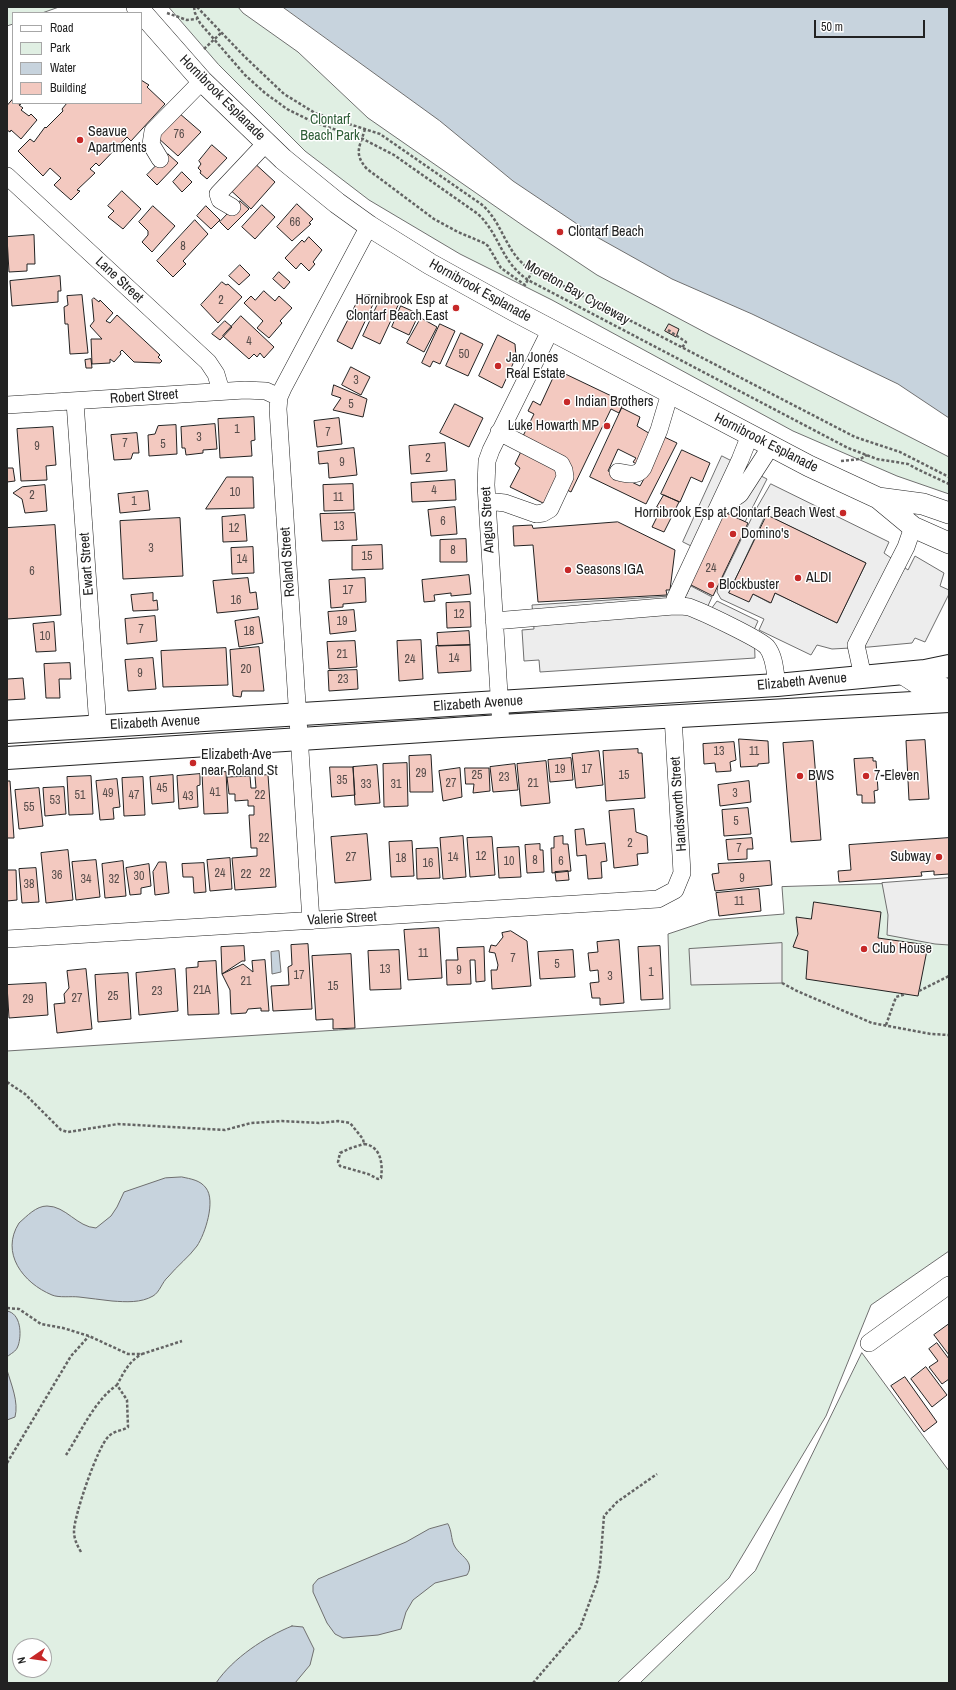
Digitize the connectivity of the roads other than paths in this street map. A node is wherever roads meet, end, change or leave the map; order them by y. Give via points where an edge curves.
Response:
1 (142, 13) edge
2 (202, 81) junction
3 (266, 143) junction
4 (160, 159) dead end
5 (7, 176) edge
6 (232, 207) dead end
7 (369, 226) junction
8 (550, 329) junction
9 (221, 391) junction
10 (670, 393) junction
11 (279, 397) junction
12 (75, 402) junction
13 (7, 404) edge
14 (499, 432) junction
15 (750, 435) junction
16 (770, 446) junction
17 (618, 472) dead end
18 (878, 498) junction
19 (487, 500) junction
20 (717, 510) junction
21 (949, 513) edge
22 (913, 527) junction
23 (949, 543) edge
24 (674, 606) junction
25 (494, 621) junction
26 (949, 666) edge
27 (898, 673) junction
28 (863, 677) junction
29 (776, 685) junction
30 (949, 688) edge
31 (949, 701) edge
32 (499, 702) junction
33 (298, 715) junction
34 (673, 716) junction
35 (501, 726) junction
36 (98, 727) junction
37 (7, 732) edge
38 (299, 739) junction
39 (7, 758) edge
40 (676, 890) joint
41 (311, 921) junction
42 (7, 939) edge
43 (949, 1286) edge
44 (869, 1342) dead end

1 - 2 main road, Hornibrook Esplanade
2 - 3 main road, Hornibrook Esplanade
2 - 4 street via 153,131 151,144
3 - 6 street via 218,194 220,200
3 - 7 main road, Hornibrook Esplanade via 337,203
5 - 9 street, Lane Street via 208,362 216,374
7 - 8 main road, Hornibrook Esplanade via 480,292
7 - 11 street, Roland Street
8 - 10 main road, Hornibrook Esplanade
8 - 14 street, Angus Street
9 - 11 street, Robert Street via 261,390
9 - 12 street, Robert Street
10 - 15 main road, Hornibrook Esplanade
10 - 17 street via 660,430 643,468 635,474
11 - 33 street, Roland Street via 278,430
12 - 13 street, Robert Street
12 - 36 street, Ewart Street
14 - 19 street, Angus Street via 487,461
14 - 19 street via 561,464 565,477 550,509 543,513 536,514 505,503
15 - 16 main road, Hornibrook Esplanade
15 - 20 street
16 - 18 main road, Hornibrook Esplanade
16 - 20 street via 740,494
18 - 21 main road, Hornibrook Esplanade via 923,504
18 - 22 main road, Hornibrook Esplanade
19 - 25 street, Angus Street
20 - 24 street
22 - 23 main road, Hornibrook Esplanade
22 - 28 street via 906,547 856,645
24 - 25 street
24 - 29 street via 689,607 766,646 774,664
25 - 32 street, Angus Street
26 - 27 highway, Elizabeth Avenue
27 - 28 highway, Elizabeth Avenue
27 - 30 street via 918,686 938,684
28 - 29 highway, Elizabeth Avenue
29 - 32 highway, Elizabeth Avenue
31 - 34 highway, Elizabeth Avenue
32 - 33 highway, Elizabeth Avenue
32 - 35 street, Angus Street
33 - 36 highway, Elizabeth Avenue
33 - 38 street, Roland Street
34 - 35 highway, Elizabeth Avenue
34 - 40 street, Handsworth Street via 682,864
35 - 38 highway, Elizabeth Avenue
36 - 37 highway, Elizabeth Avenue
38 - 39 highway, Elizabeth Avenue
38 - 41 street, Roland Street
40 - 41 street, Valerie Street via 667,896 650,900
41 - 42 street, Valerie Street
43 - 44 street

